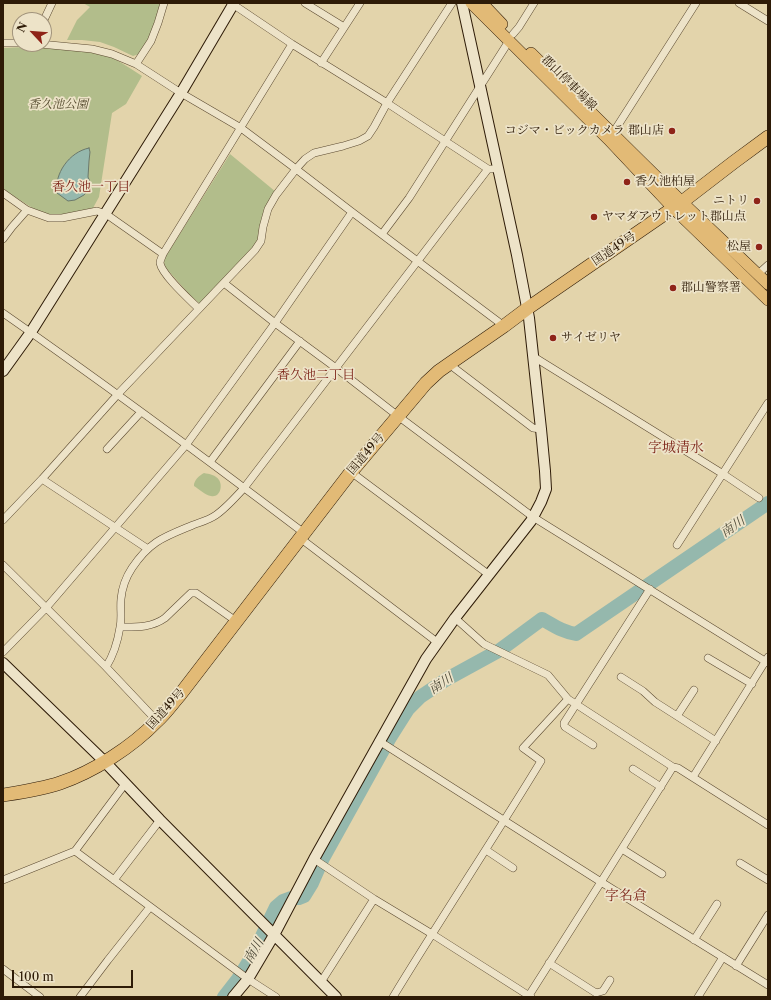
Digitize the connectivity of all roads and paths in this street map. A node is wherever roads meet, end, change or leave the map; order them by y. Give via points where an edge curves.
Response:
1 (164, 3) edge
2 (233, 3) edge
3 (305, 3) edge
4 (360, 3) edge
5 (452, 3) edge
6 (462, 3) edge
7 (470, 3) edge
8 (482, 3) edge
9 (534, 3) edge
10 (696, 3) edge
11 (739, 3) edge
12 (768, 21) edge
13 (344, 27) junction
14 (511, 38) junction
15 (292, 44) junction
16 (52, 45) edge
17 (321, 63) junction
18 (136, 64) junction
19 (480, 86) junction
20 (181, 93) junction
21 (387, 104) junction
22 (241, 128) junction
23 (610, 136) junction
24 (768, 137) edge
25 (445, 141) junction
26 (296, 169) junction
27 (493, 169) junction
28 (3, 193) edge
29 (678, 205) junction
30 (27, 210) junction
31 (352, 212) junction
32 (106, 214) junction
33 (382, 234) junction
34 (3, 239) edge
35 (163, 254) junction
36 (418, 261) junction
37 (768, 265) edge
38 (758, 274) junction
39 (224, 283) junction
40 (768, 284) edge
41 (768, 300) edge
42 (528, 308) junction
43 (199, 309) junction
44 (3, 313) edge
45 (275, 322) junction
46 (504, 326) junction
47 (31, 332) junction
48 (300, 341) junction
49 (534, 357) junction
50 (449, 364) junction
51 (336, 368) junction
52 (3, 371) edge
53 (118, 394) junction
54 (768, 403) edge
55 (141, 412) junction
56 (398, 416) junction
57 (541, 429) junction
58 (186, 445) junction
59 (107, 449) dead end
60 (210, 462) junction
61 (351, 472) junction
62 (723, 474) junction
63 (42, 479) junction
64 (244, 488) junction
65 (759, 498) dead end
66 (533, 516) junction
67 (3, 520) edge
68 (116, 527) junction
69 (302, 536) junction
70 (677, 545) dead end
71 (148, 549) junction
72 (3, 565) edge
73 (488, 574) junction
74 (650, 589) junction
75 (46, 608) junction
76 (455, 618) junction
77 (236, 621) junction
78 (120, 627) junction
79 (438, 642) junction
80 (3, 652) edge
81 (708, 658) dead end
82 (767, 661) edge
83 (3, 663) edge
84 (106, 667) junction
85 (621, 677) dead end
86 (752, 684) junction
87 (694, 690) dead end
88 (568, 699) junction
89 (576, 704) junction
90 (677, 716) junction
91 (157, 721) junction
92 (379, 741) junction
93 (716, 741) junction
94 (593, 745) dead end
95 (105, 762) junction
96 (673, 767) junction
97 (632, 769) dead end
98 (693, 777) junction
99 (125, 784) junction
100 (661, 786) junction
101 (3, 795) edge
102 (160, 820) junction
103 (505, 820) junction
104 (768, 825) edge
105 (622, 848) junction
106 (486, 850) junction
107 (75, 851) junction
108 (314, 859) junction
109 (740, 863) dead end
110 (514, 868) dead end
111 (662, 874) dead end
112 (3, 880) edge
113 (114, 880) junction
114 (768, 880) edge
115 (601, 882) junction
116 (374, 899) junction
117 (717, 904) dead end
118 (150, 907) junction
119 (768, 915) edge
120 (432, 934) junction
121 (274, 935) junction
122 (694, 940) junction
123 (723, 957) junction
124 (549, 963) junction
125 (736, 966) junction
126 (3, 969) edge
127 (248, 979) junction
128 (610, 980) dead end
129 (321, 982) junction
130 (768, 985) edge
131 (40, 997) edge
132 (80, 997) edge
133 (233, 997) edge
134 (276, 997) edge
135 (336, 997) edge
136 (393, 997) edge
137 (529, 997) edge
138 (698, 997) edge

1 - 18 street via 151,41
2 - 15 street
2 - 20 street
3 - 13 street
4 - 13 street
5 - 21 street
6 - 19 street
7 - 14 main road, 郡山停車場線
8 - 14 main road, 郡山停車場線
9 - 14 street
10 - 23 street
11 - 12 street
13 - 17 street
14 - 19 street
14 - 23 main road, 郡山停車場線
15 - 17 street
15 - 22 street
16 - 18 street via 92,49
17 - 21 street
18 - 20 street
19 - 25 street
19 - 27 street
20 - 22 street
20 - 32 street
21 - 25 street
21 - 26 street via 368,136 359,141 314,153
22 - 26 street
22 - 35 street
23 - 29 main road, 郡山停車場線
24 - 29 highway, 国道49号
25 - 27 street
25 - 33 street via 409,198
26 - 31 street
26 - 39 street via 268,209 261,241
27 - 36 street
27 - 42 street via 518,255
28 - 30 street
29 - 38 main road, 郡山停車場線
29 - 41 main road, 郡山停車場線
29 - 42 highway, 国道49号
30 - 32 street via 49,218 97,211
30 - 34 street
31 - 33 street
31 - 45 street
32 - 35 street
32 - 47 street
33 - 36 street
35 - 43 street via 160,261 162,269
36 - 46 street
36 - 51 street
37 - 38 street
38 - 40 main road, 郡山停車場線
39 - 43 street
39 - 45 street
42 - 46 highway, 国道49号
42 - 49 street
43 - 53 street
44 - 47 street
45 - 48 street
45 - 58 street
46 - 50 highway, 国道49号
47 - 52 street
47 - 53 street
48 - 51 street
48 - 60 street
49 - 57 street
49 - 62 street
50 - 56 highway, 国道49号 via 426,383
50 - 57 street via 533,428
51 - 56 street
51 - 64 street
53 - 55 street
53 - 63 street
54 - 62 street
55 - 58 street
55 - 59 street
56 - 61 highway, 国道49号
56 - 66 street
57 - 66 street via 546,489
58 - 60 street
58 - 68 street
60 - 64 street
61 - 69 highway, 国道49号
61 - 73 street
62 - 65 street
62 - 70 street
63 - 67 street
63 - 68 street
64 - 69 street
64 - 71 street via 215,516 165,536
66 - 73 street
66 - 74 street
68 - 71 street
68 - 75 street
69 - 77 highway, 国道49号
69 - 79 street
71 - 78 street via 124,583
72 - 75 street
73 - 76 street
74 - 82 street
74 - 89 street
75 - 80 street
75 - 84 street
76 - 79 street
76 - 88 street via 484,644 548,675
77 - 78 street via 196,592 191,593 160,621 144,627
77 - 91 highway, 国道49号
78 - 84 street
79 - 92 street
81 - 86 street
82 - 86 street
83 - 95 street
84 - 91 street
85 - 90 street
86 - 93 street
87 - 90 street
88 - 89 street
88 - 103 street via 523,748 541,761
89 - 94 street via 564,723 565,726
89 - 96 street
90 - 93 street
91 - 95 highway, 国道49号
92 - 103 street
92 - 108 street
93 - 98 street
95 - 99 street
95 - 101 highway, 国道49号 via 59,783
96 - 98 street
96 - 100 street
97 - 100 street
98 - 104 street
99 - 102 street
99 - 107 street
100 - 105 street
102 - 113 street
102 - 121 street
103 - 106 street
103 - 115 street
105 - 111 street
105 - 115 street
106 - 110 street
106 - 120 street
107 - 112 street
107 - 113 street
108 - 116 street
108 - 121 street
109 - 114 street
113 - 118 street
115 - 122 street
115 - 124 street
116 - 120 street
116 - 129 street
117 - 122 street
118 - 127 street
118 - 132 street
119 - 125 street
120 - 136 street
120 - 137 street
121 - 127 street
121 - 129 street
122 - 123 street
123 - 125 street
123 - 138 street
124 - 128 street via 596,992 603,991
124 - 137 street
125 - 130 street
126 - 131 street
127 - 133 street
127 - 134 street
129 - 135 street

